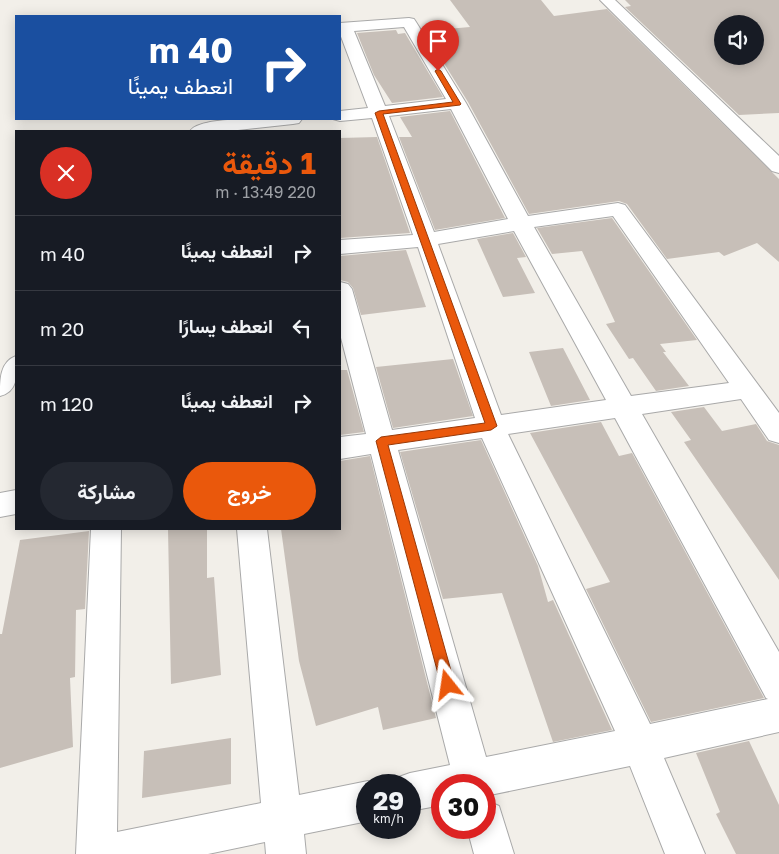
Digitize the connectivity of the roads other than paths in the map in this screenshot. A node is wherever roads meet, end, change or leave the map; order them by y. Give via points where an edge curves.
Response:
1 (607, 0) edge
2 (342, 27) edge
3 (457, 104) junction
4 (379, 113) junction
5 (341, 116) edge
6 (285, 120) edge
7 (205, 130) edge
8 (779, 166) edge
9 (521, 223) junction
10 (426, 240) junction
11 (341, 247) edge
12 (341, 293) edge
13 (15, 366) edge
14 (0, 387) edge
15 (749, 389) junction
16 (623, 406) junction
17 (491, 426) junction
18 (779, 433) edge
19 (381, 441) junction
20 (341, 448) edge
21 (15, 502) edge
22 (0, 505) edge
23 (106, 530) edge
24 (252, 530) edge
25 (779, 686) edge
26 (779, 714) edge
27 (640, 745) junction
28 (457, 774) edge
29 (496, 776) edge
30 (356, 806) edge
31 (285, 836) edge
32 (490, 839) edge
33 (96, 854) edge
34 (110, 854) edge
35 (494, 854) edge
36 (685, 854) edge

1 - 8 street
2 - 3 street via 409,22
2 - 4 street
3 - 4 street
3 - 9 street
4 - 5 street
4 - 10 street
6 - 7 street
9 - 10 street
9 - 15 street via 618,210
9 - 16 street
10 - 11 street
10 - 17 street
12 - 19 street
13 - 14 street
15 - 16 street
15 - 18 street
16 - 17 street
16 - 25 street
17 - 19 street
17 - 27 street
19 - 20 street
19 - 28 street
21 - 22 street
23 - 33 street
24 - 31 street
26 - 27 street
27 - 29 street
27 - 36 street
30 - 31 street
31 - 34 street
32 - 35 street

